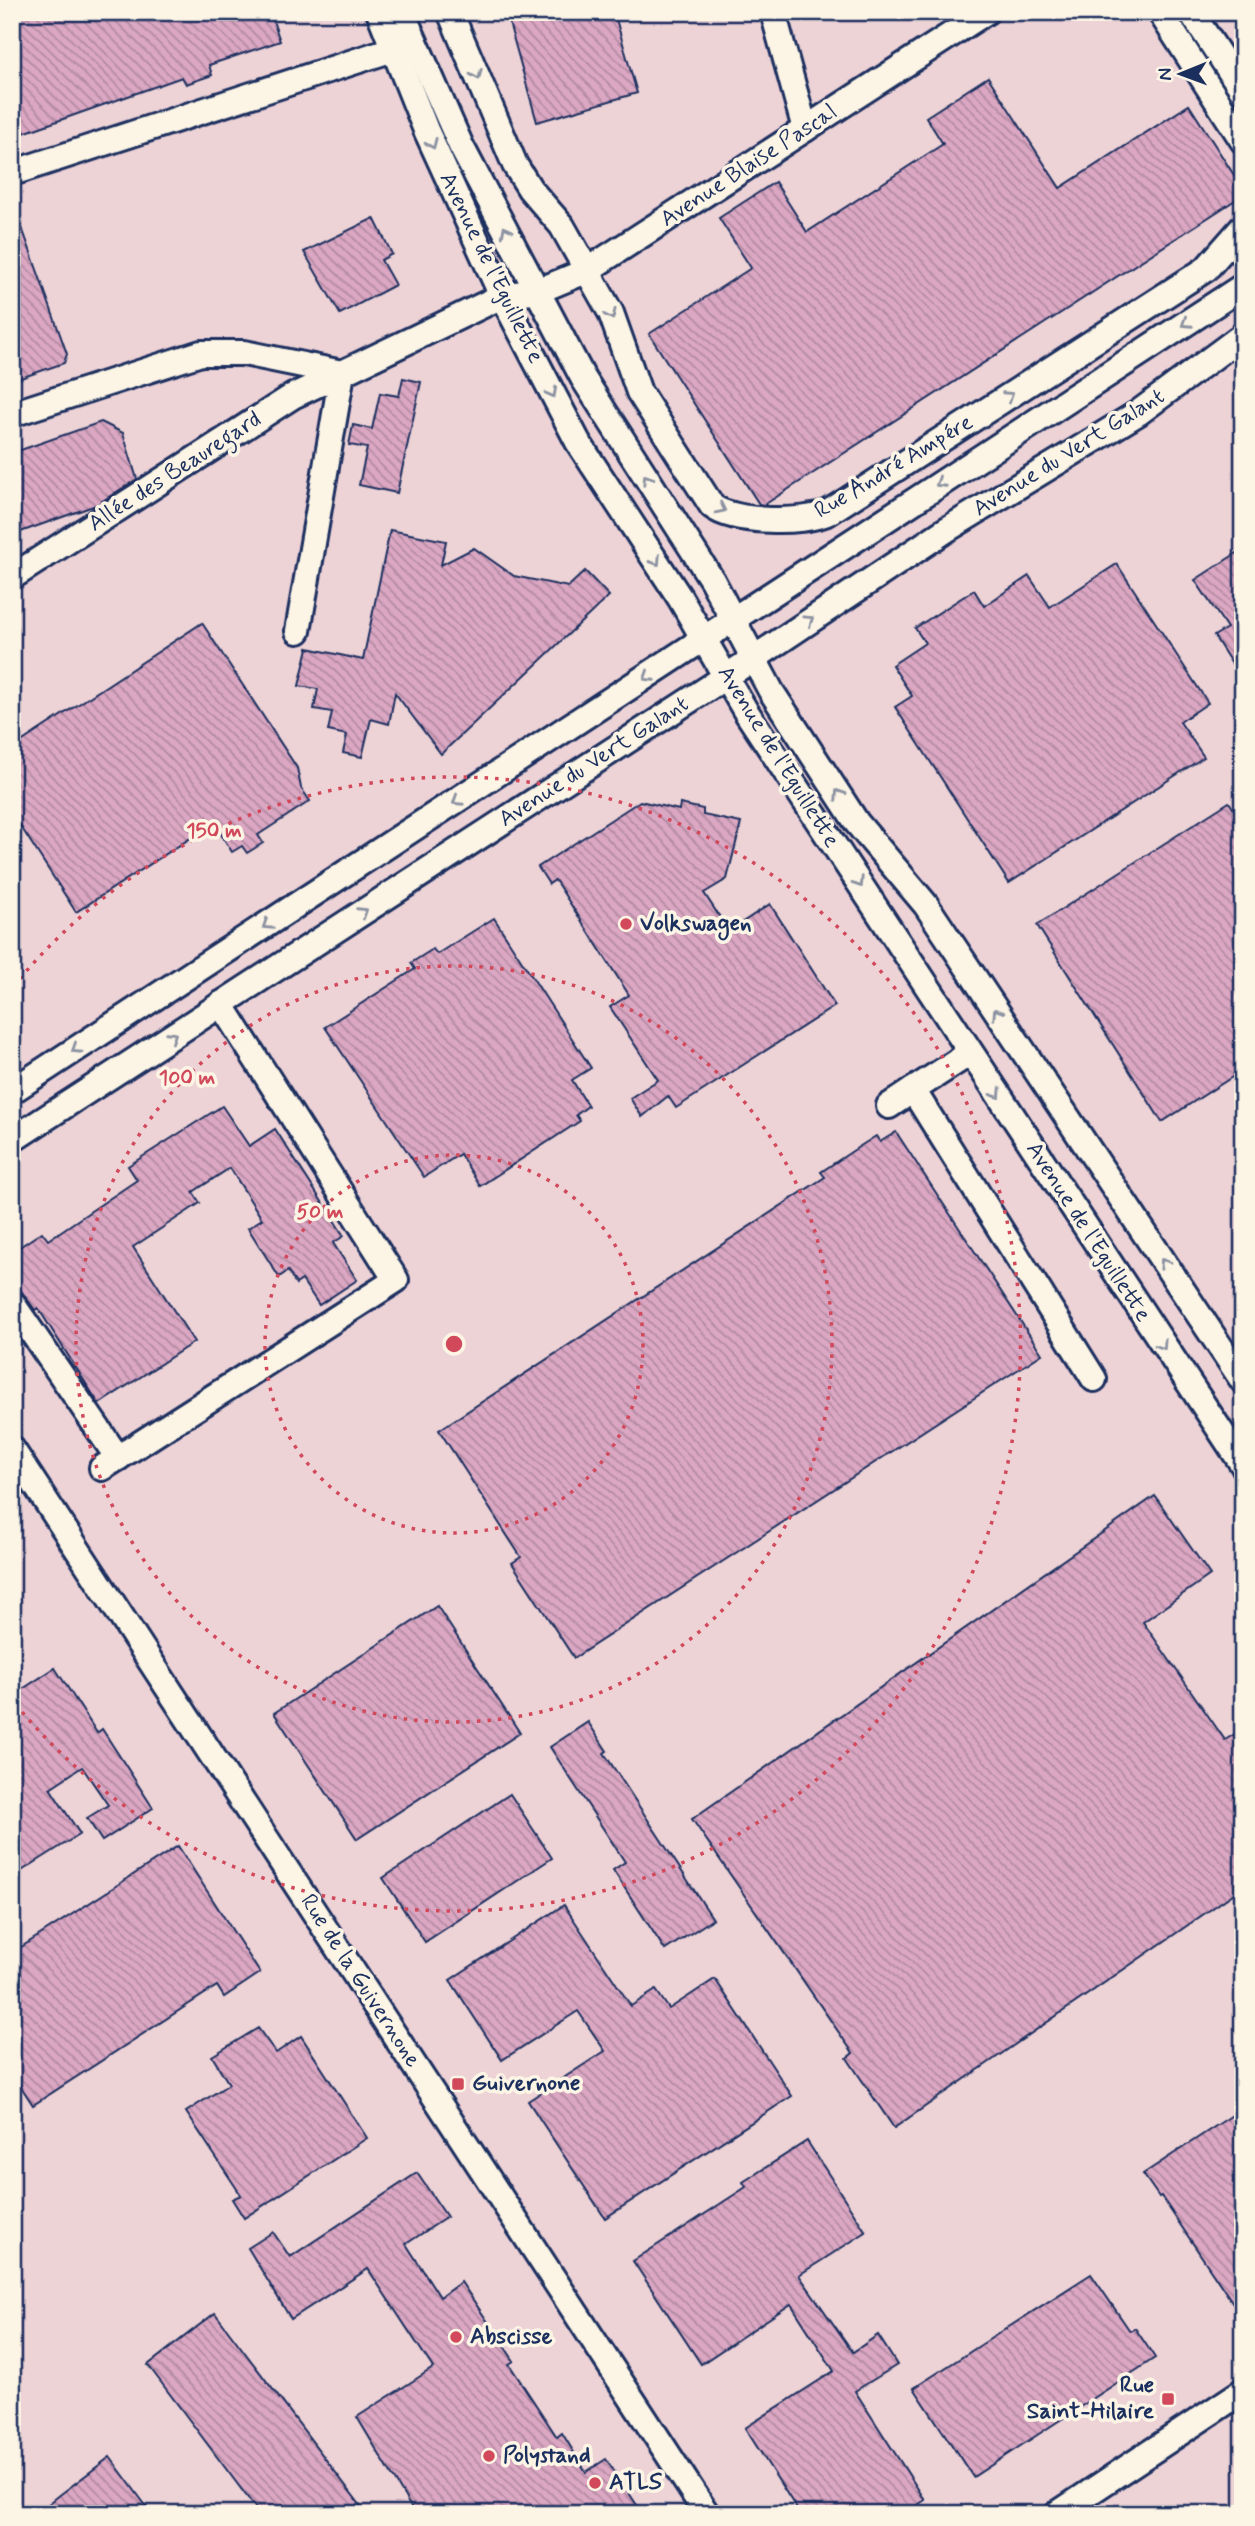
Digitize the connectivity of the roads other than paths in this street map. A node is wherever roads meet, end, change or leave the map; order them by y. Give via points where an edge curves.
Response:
1 (379, 12) edge
2 (402, 12) edge
3 (450, 12) edge
4 (773, 12) edge
5 (986, 12) edge
6 (1160, 12) edge
7 (1191, 12) edge
8 (393, 49) junction
9 (1243, 91) edge
10 (806, 129) junction
11 (1243, 141) edge
12 (12, 173) edge
13 (1243, 227) edge
14 (586, 271) junction
15 (1243, 286) edge
16 (538, 291) junction
17 (502, 296) junction
18 (1243, 335) edge
19 (342, 373) junction
20 (12, 414) edge
21 (12, 577) edge
22 (735, 620) junction
23 (298, 631) dead end
24 (705, 640) junction
25 (753, 659) junction
26 (726, 677) junction
27 (220, 1004) junction
28 (970, 1053) junction
29 (914, 1090) junction
30 (12, 1091) edge
31 (889, 1106) dead end
32 (12, 1140) edge
33 (12, 1303) edge
34 (1094, 1379) dead end
35 (1243, 1381) edge
36 (12, 1448) edge
37 (1243, 1465) edge
38 (1243, 2390) edge
39 (707, 2514) edge
40 (1056, 2514) edge

1 - 8 street, Avenue de l'Eguillette
16 -> 2 street, Avenue de l'Eguillette via 461,146
3 -> 14 street, Rue André Ampére via 515,165 562,226
4 - 10 street
5 - 10 street, Avenue Blaise Pascal
6 - 11 street
7 - 9 street
8 - 12 street
8 -> 17 street, Avenue de l'Eguillette
10 - 14 street, Avenue Blaise Pascal
14 -> 13 street, Rue André Ampére via 611,313 639,392 712,506 725,514 808,520 829,512 1206,269
14 - 16 street, Avenue Blaise Pascal
15 -> 22 street, Avenue du Vert Galant
16 - 17 street, Avenue Blaise Pascal
22 -> 16 street, Avenue de l'Eguillette via 583,378
17 - 19 street, Allée des Beauregard
17 -> 24 street, Avenue de l'Eguillette via 578,442
25 -> 18 street, Avenue du Vert Galant via 946,530 1138,413
19 - 20 street via 244,353 201,353
19 - 21 street, Allée des Beauregard via 293,396
19 - 23 street
22 - 24 street, Avenue du Vert Galant
22 - 25 street, Avenue de l'Eguillette
24 - 26 street, Avenue de l'Eguillette
24 -> 30 street, Avenue du Vert Galant
25 - 26 street, Avenue du Vert Galant
35 -> 25 street, Avenue de l'Eguillette via 926,905 858,822
27 -> 26 street, Avenue du Vert Galant
26 -> 28 street, Avenue de l'Eguillette
32 -> 27 street, Avenue du Vert Galant
27 - 33 street via 396,1280 110,1463
28 - 29 street
28 -> 37 street, Avenue de l'Eguillette
29 - 31 street
29 - 34 street
36 - 39 street, Rue de la Guivernone
38 - 40 street

